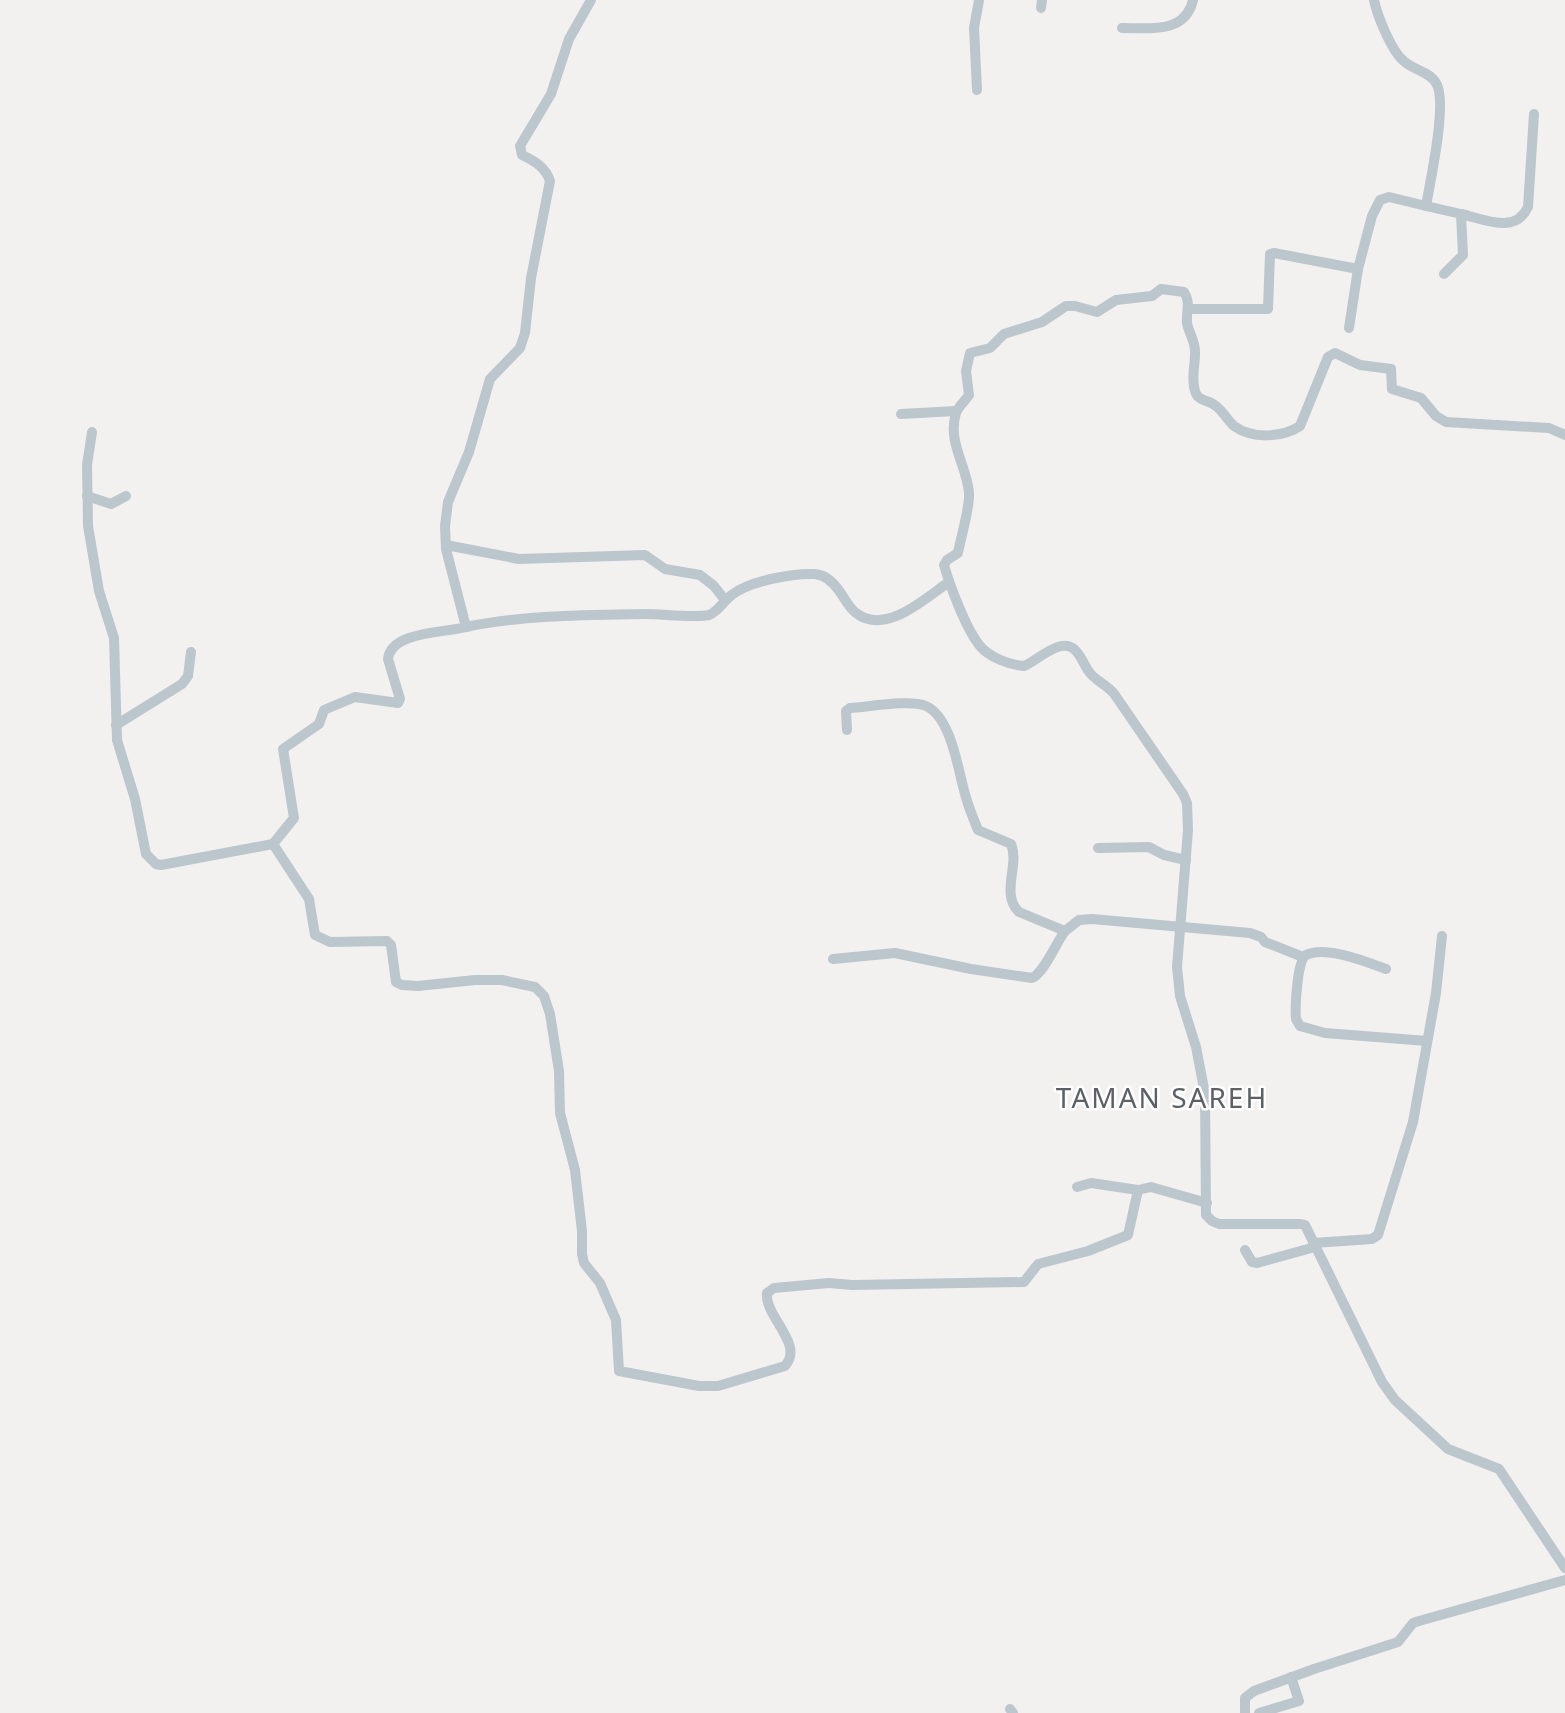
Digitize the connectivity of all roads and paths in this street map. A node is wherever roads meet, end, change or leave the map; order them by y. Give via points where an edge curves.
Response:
1 (590, 0) edge
2 (979, 0) edge
3 (1193, 0) edge
4 (1374, 0) edge
5 (1122, 28) dead end
6 (977, 90) dead end
7 (1534, 114) dead end
8 (1426, 206) junction
9 (1461, 214) junction
10 (1358, 269) junction
11 (1444, 274) dead end
12 (1188, 309) junction
13 (1349, 328) dead end
14 (956, 411) junction
15 (901, 414) dead end
16 (92, 432) dead end
17 (1565, 435) edge
18 (87, 496) junction
19 (126, 496) dead end
20 (446, 545) junction
21 (949, 582) junction
22 (724, 600) junction
23 (466, 627) junction
24 (191, 652) dead end
25 (116, 725) junction
26 (847, 730) dead end
27 (273, 844) junction
28 (1098, 848) dead end
29 (1185, 860) junction
30 (1180, 926) junction
31 (1065, 931) junction
32 (1442, 936) dead end
33 (1303, 957) junction
34 (833, 959) dead end
35 (1386, 969) dead end
36 (1427, 1041) junction
37 (1077, 1187) dead end
38 (1138, 1189) junction
39 (1207, 1203) junction
40 (1314, 1245) junction
41 (1245, 1250) dead end
42 (1565, 1568) edge
43 (1565, 1580) edge
44 (1291, 1677) junction
45 (1245, 1713) edge
46 (1259, 1713) edge

1 - 20 street via 569,38 551,94 520,146 522,155 536,161 550,181 524,333 520,348 490,379 469,452 448,502
2 - 6 street via 974,29
3 - 5 street via 1184,19 1175,25
4 - 8 street via 1398,56 1437,83 1438,132
7 - 9 street via 1524,215 1504,224
8 - 9 street
8 - 10 street via 1389,197 1380,200
9 - 11 street via 1463,255
10 - 12 street via 1272,253 1268,309
10 - 13 street
12 - 14 street via 1184,292 1166,288 1152,296 1118,299 1097,312 1062,308 1042,322 1004,334 989,348 971,352 966,371 969,395
12 - 17 street via 1195,345 1196,395 1246,433 1266,435 1300,426 1328,357 1335,353 1360,365 1390,369 1392,389 1422,398 1441,420 1549,428
14 - 15 street
14 - 21 street via 955,444 970,501 958,553 944,563
16 - 18 street
18 - 19 street via 111,504
18 - 25 street via 99,591 114,638
20 - 22 street via 519,559 645,555 665,569 700,575
20 - 23 street
21 - 22 street via 888,620 864,618 853,611 836,586 815,575 758,582
21 - 29 street via 971,630 990,655 1024,666 1057,647 1069,646 1093,676 1109,687 1183,794 1188,830
22 - 23 street via 709,615 548,617
23 - 27 street via 412,637 394,646 388,659 399,691 398,703 348,699 324,710 319,724 283,749 294,818
24 - 25 street via 188,676 182,684
25 - 27 street via 146,854 156,864
26 - 31 street via 846,711 850,708 927,706 950,739 978,830 1011,844 1015,852 1013,907
27 - 38 street via 309,899 315,935 330,942 387,941 399,984 502,981 541,990 550,1014 560,1113 575,1170 582,1254 616,1320 617,1367 623,1373 718,1386 785,1366 789,1348 766,1302 767,1293 774,1288 829,1283 1024,1282 1038,1264 1128,1236
28 - 29 street via 1149,848
29 - 30 street
30 - 31 street via 1082,919
30 - 33 street via 1250,933
30 - 39 street via 1180,996 1205,1094
31 - 34 street via 1040,974 1032,978 895,953
32 - 36 street
33 - 35 street via 1351,956
33 - 36 street via 1295,1007 1300,1026 1325,1033
36 - 40 street via 1413,1122 1378,1235
37 - 38 street via 1091,1183
38 - 39 street via 1151,1187
39 - 40 street via 1206,1216 1215,1223 1301,1224
40 - 41 street via 1257,1263
40 - 42 street via 1395,1400 1448,1449 1499,1469
43 - 44 street via 1413,1623 1398,1642
44 - 45 street via 1248,1695 1243,1701
44 - 46 street via 1299,1701

